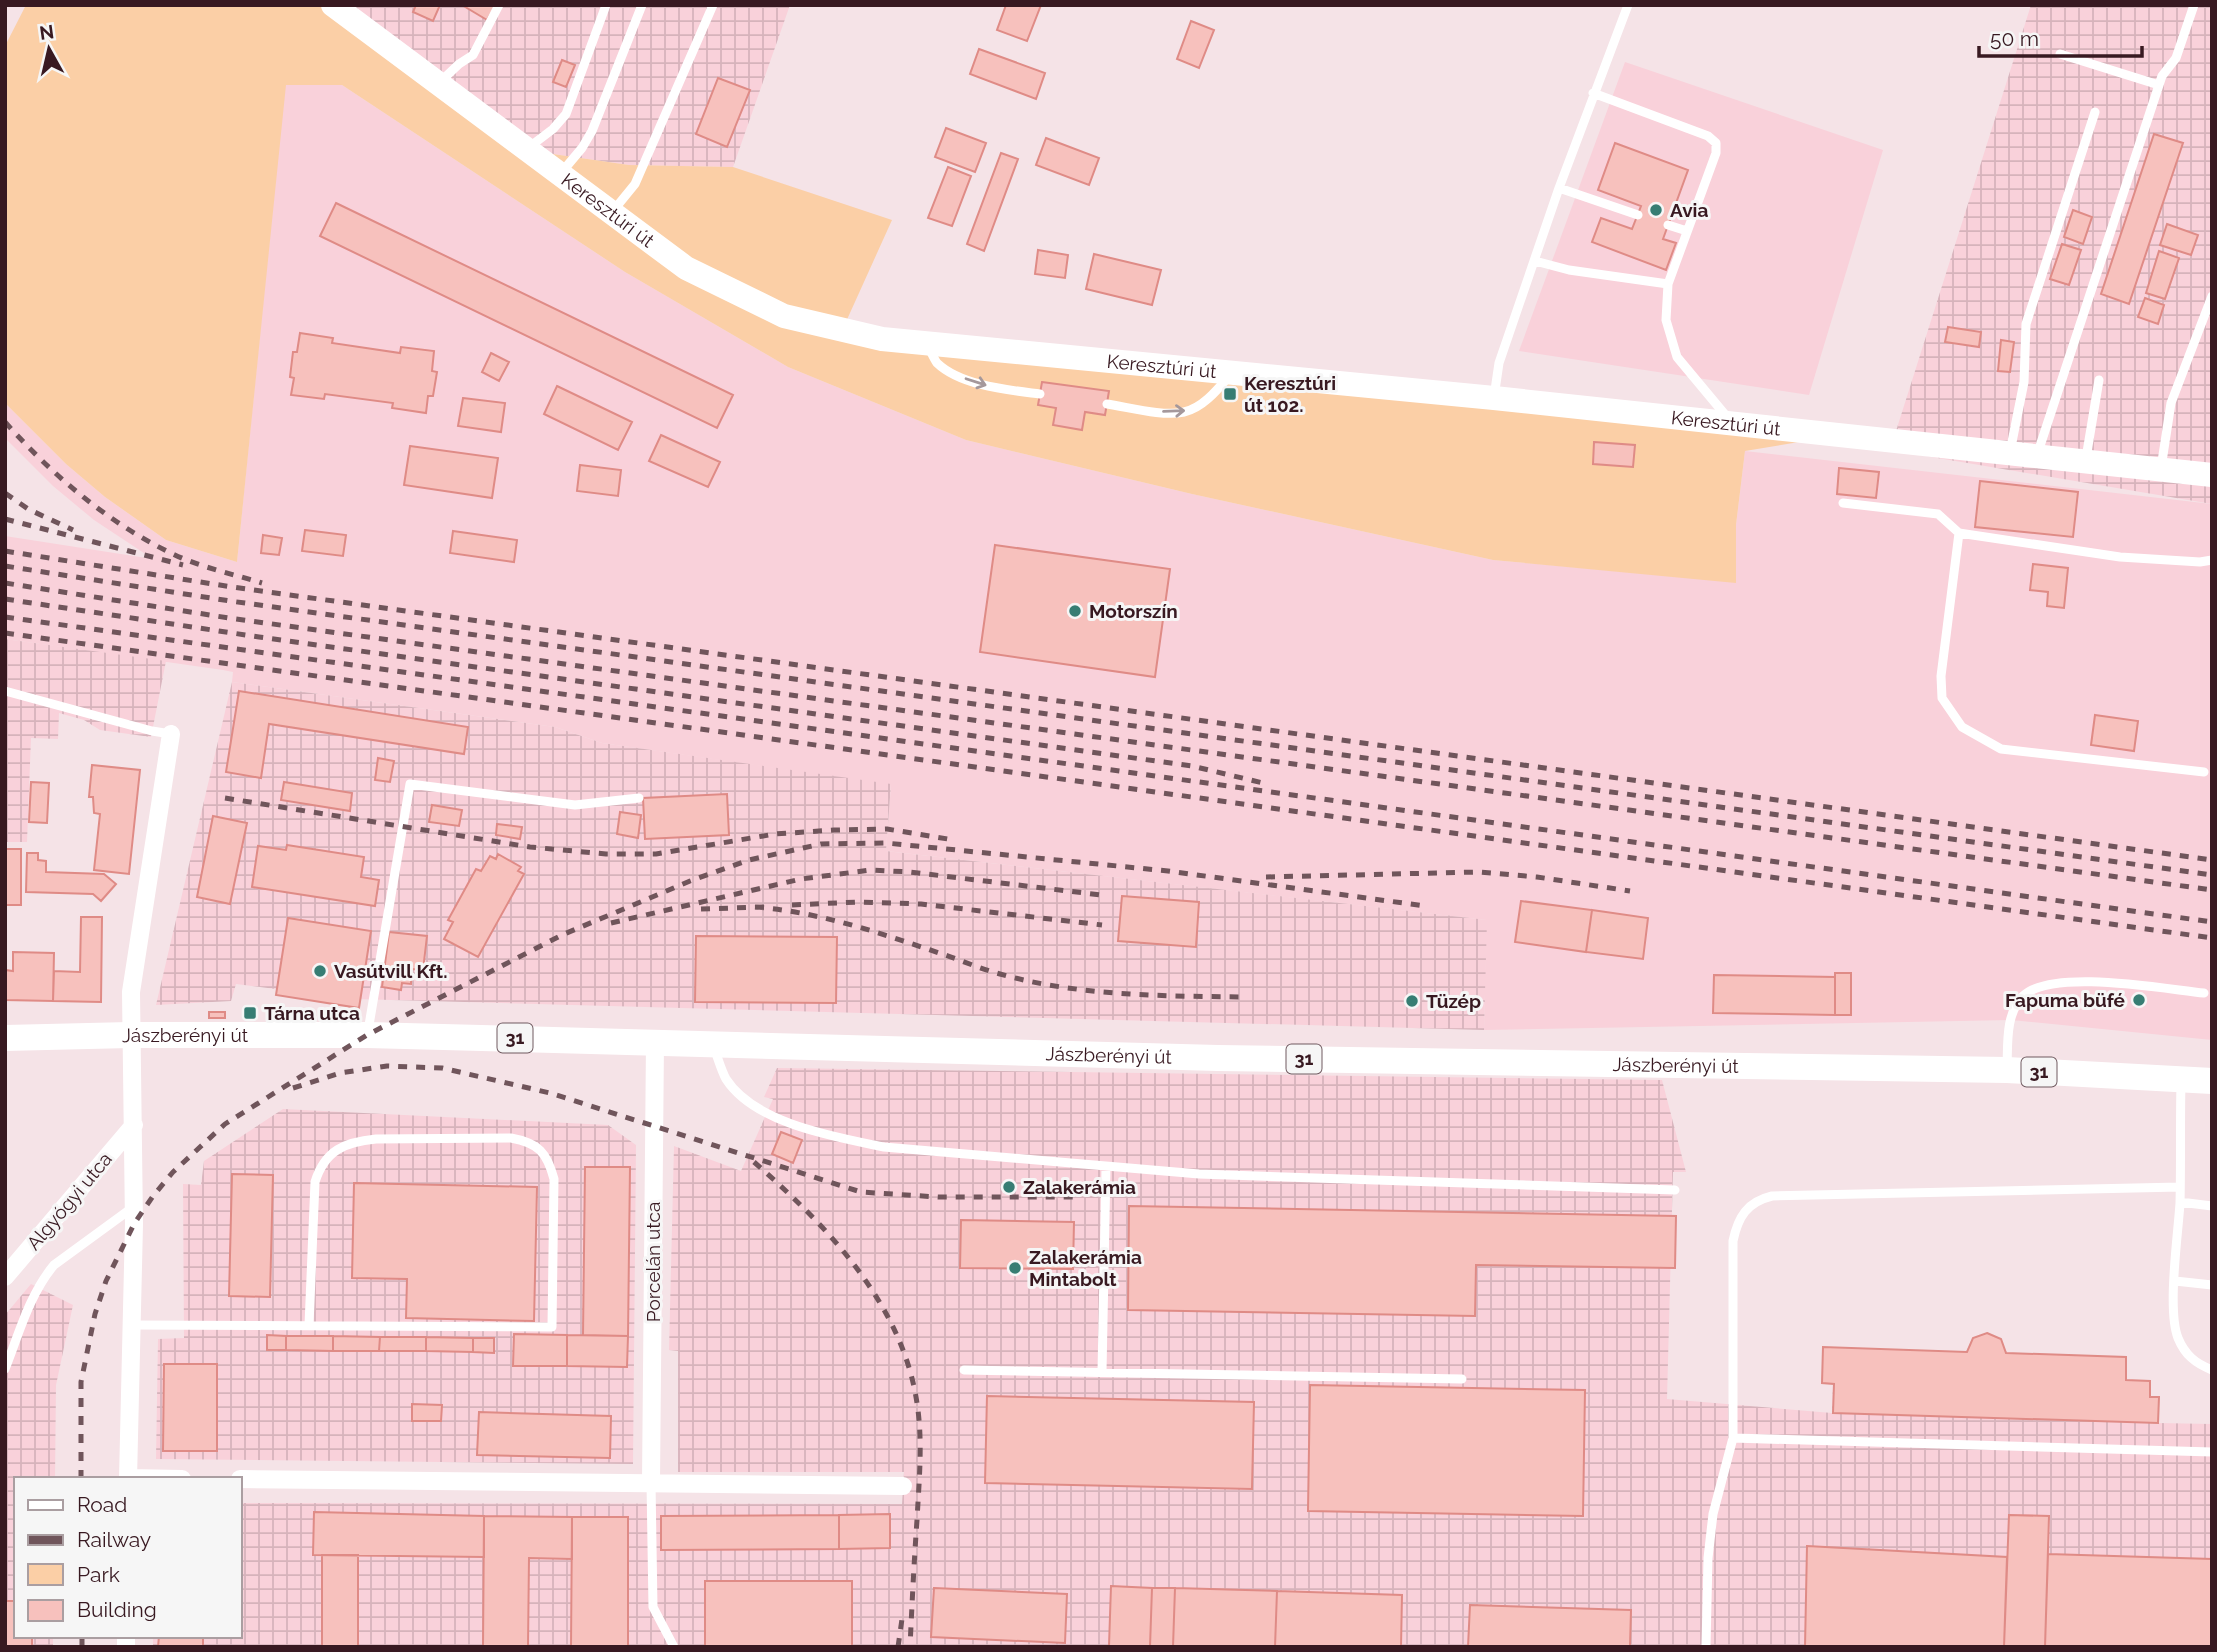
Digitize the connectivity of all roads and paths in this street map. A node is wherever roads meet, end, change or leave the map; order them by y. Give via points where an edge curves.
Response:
1 (333, 5) edge
2 (499, 5) edge
3 (606, 5) edge
4 (642, 5) edge
5 (713, 5) edge
6 (1628, 5) edge
7 (2194, 5) edge
8 (2060, 54) dead end
9 (439, 84) junction
10 (2159, 85) junction
11 (1593, 93) junction
12 (2095, 112) dead end
13 (526, 149) junction
14 (560, 174) junction
15 (1559, 188) junction
16 (612, 213) junction
17 (1638, 215) dead end
18 (1668, 225) dead end
19 (1687, 231) junction
20 (1535, 261) junction
21 (1668, 284) junction
22 (2212, 296) edge
23 (926, 344) junction
24 (1232, 373) junction
25 (2099, 380) dead end
26 (1040, 394) dead end
27 (1494, 398) junction
28 (1107, 404) dead end
29 (1733, 424) junction
30 (2010, 453) junction
31 (2036, 456) junction
32 (2086, 461) junction
33 (2161, 469) junction
34 (2212, 475) edge
35 (1843, 503) dead end
36 (1959, 533) junction
37 (2212, 560) edge
38 (5, 691) edge
39 (171, 734) joint
40 (2204, 772) dead end
41 (639, 798) dead end
42 (2204, 993) dead end
43 (130, 1035) junction
44 (367, 1035) junction
45 (5, 1038) edge
46 (655, 1041) junction
47 (712, 1044) junction
48 (2007, 1070) junction
49 (2181, 1078) junction
50 (2212, 1081) edge
51 (134, 1125) junction
52 (1106, 1167) junction
53 (2180, 1186) junction
54 (1675, 1190) dead end
55 (2180, 1202) junction
56 (134, 1206) junction
57 (2212, 1206) edge
58 (5, 1277) edge
59 (2175, 1281) junction
60 (2212, 1285) edge
61 (131, 1325) junction
62 (309, 1325) junction
63 (5, 1370) edge
64 (964, 1370) dead end
65 (2212, 1370) edge
66 (1102, 1373) junction
67 (1462, 1379) dead end
68 (1733, 1438) junction
69 (2212, 1452) edge
70 (128, 1477) edge
71 (242, 1479) edge
72 (651, 1483) junction
73 (903, 1486) dead end
74 (674, 1647) edge
75 (1706, 1647) edge

1 - 9 main road, Keresztúri út
2 - 9 lane via 473,55
3 - 13 lane via 566,114
4 - 14 lane via 592,131
5 - 16 lane via 635,184
6 - 11 lane
7 - 10 lane via 2176,58
8 - 10 lane
9 - 13 main road, Keresztúri út
10 - 31 lane
11 - 15 lane
11 - 19 lane via 1716,143
12 - 30 lane via 2026,324 2024,382
13 - 14 main road, Keresztúri út
14 - 16 main road, Keresztúri út
15 - 17 lane
15 - 20 lane
16 - 23 main road, Keresztúri út via 686,268 784,316 882,340
18 - 19 lane
19 - 21 lane
20 - 21 lane
20 - 27 lane via 1499,363
21 - 29 lane via 1666,320 1677,357
22 - 33 lane via 2171,403
23 - 24 main road, Keresztúri út
23 -> 26 lane via 937,362 960,376 996,388
24 - 27 main road, Keresztúri út
28 -> 24 lane via 1184,412 1211,397
25 - 32 lane
27 - 29 main road, Keresztúri út
29 - 30 main road, Keresztúri út
30 - 31 main road, Keresztúri út
31 - 32 main road, Keresztúri út
32 - 33 main road, Keresztúri út
33 - 34 main road, Keresztúri út
35 - 36 lane via 1938,514
36 - 37 lane via 2120,557
36 - 40 lane via 1941,676 1942,698 1962,727 2001,748
38 - 39 lane
39 - 43 street via 131,992
41 - 44 lane via 575,805 410,784
42 - 48 lane via 2080,981 2042,985 2023,996 2014,1011
43 - 44 main road, Jászberényi út / 31
43 - 45 main road, Jászberényi út / 31
43 - 51 street
44 - 46 main road, Jászberényi út / 31
46 - 47 main road, Jászberényi út / 31
46 - 72 street, Porcelán utca
47 - 48 main road, Jászberényi út / 31 via 1204,1058
47 - 52 lane via 727,1080 752,1105 782,1120 884,1147
48 - 49 main road, Jászberényi út / 31
49 - 50 main road, Jászberényi út / 31
49 - 53 lane
51 - 56 street
51 - 58 street, Algyógyi utca
52 - 54 lane
52 - 66 lane
53 - 55 lane
53 - 68 lane via 1772,1196 1749,1205 1733,1241
55 - 57 lane
55 - 59 lane
56 - 61 street
56 - 63 lane via 45,1276
59 - 60 lane
59 - 65 lane via 2177,1335 2195,1363
61 - 62 lane
61 - 70 street
62 - 62 lane via 552,1328 554,1179 543,1152 511,1138 376,1139 335,1151 324,1161 315,1182
64 - 66 lane
66 - 67 lane
68 - 69 lane
68 - 75 lane via 1713,1514
71 - 72 street
72 - 73 street
72 - 74 lane via 653,1607

